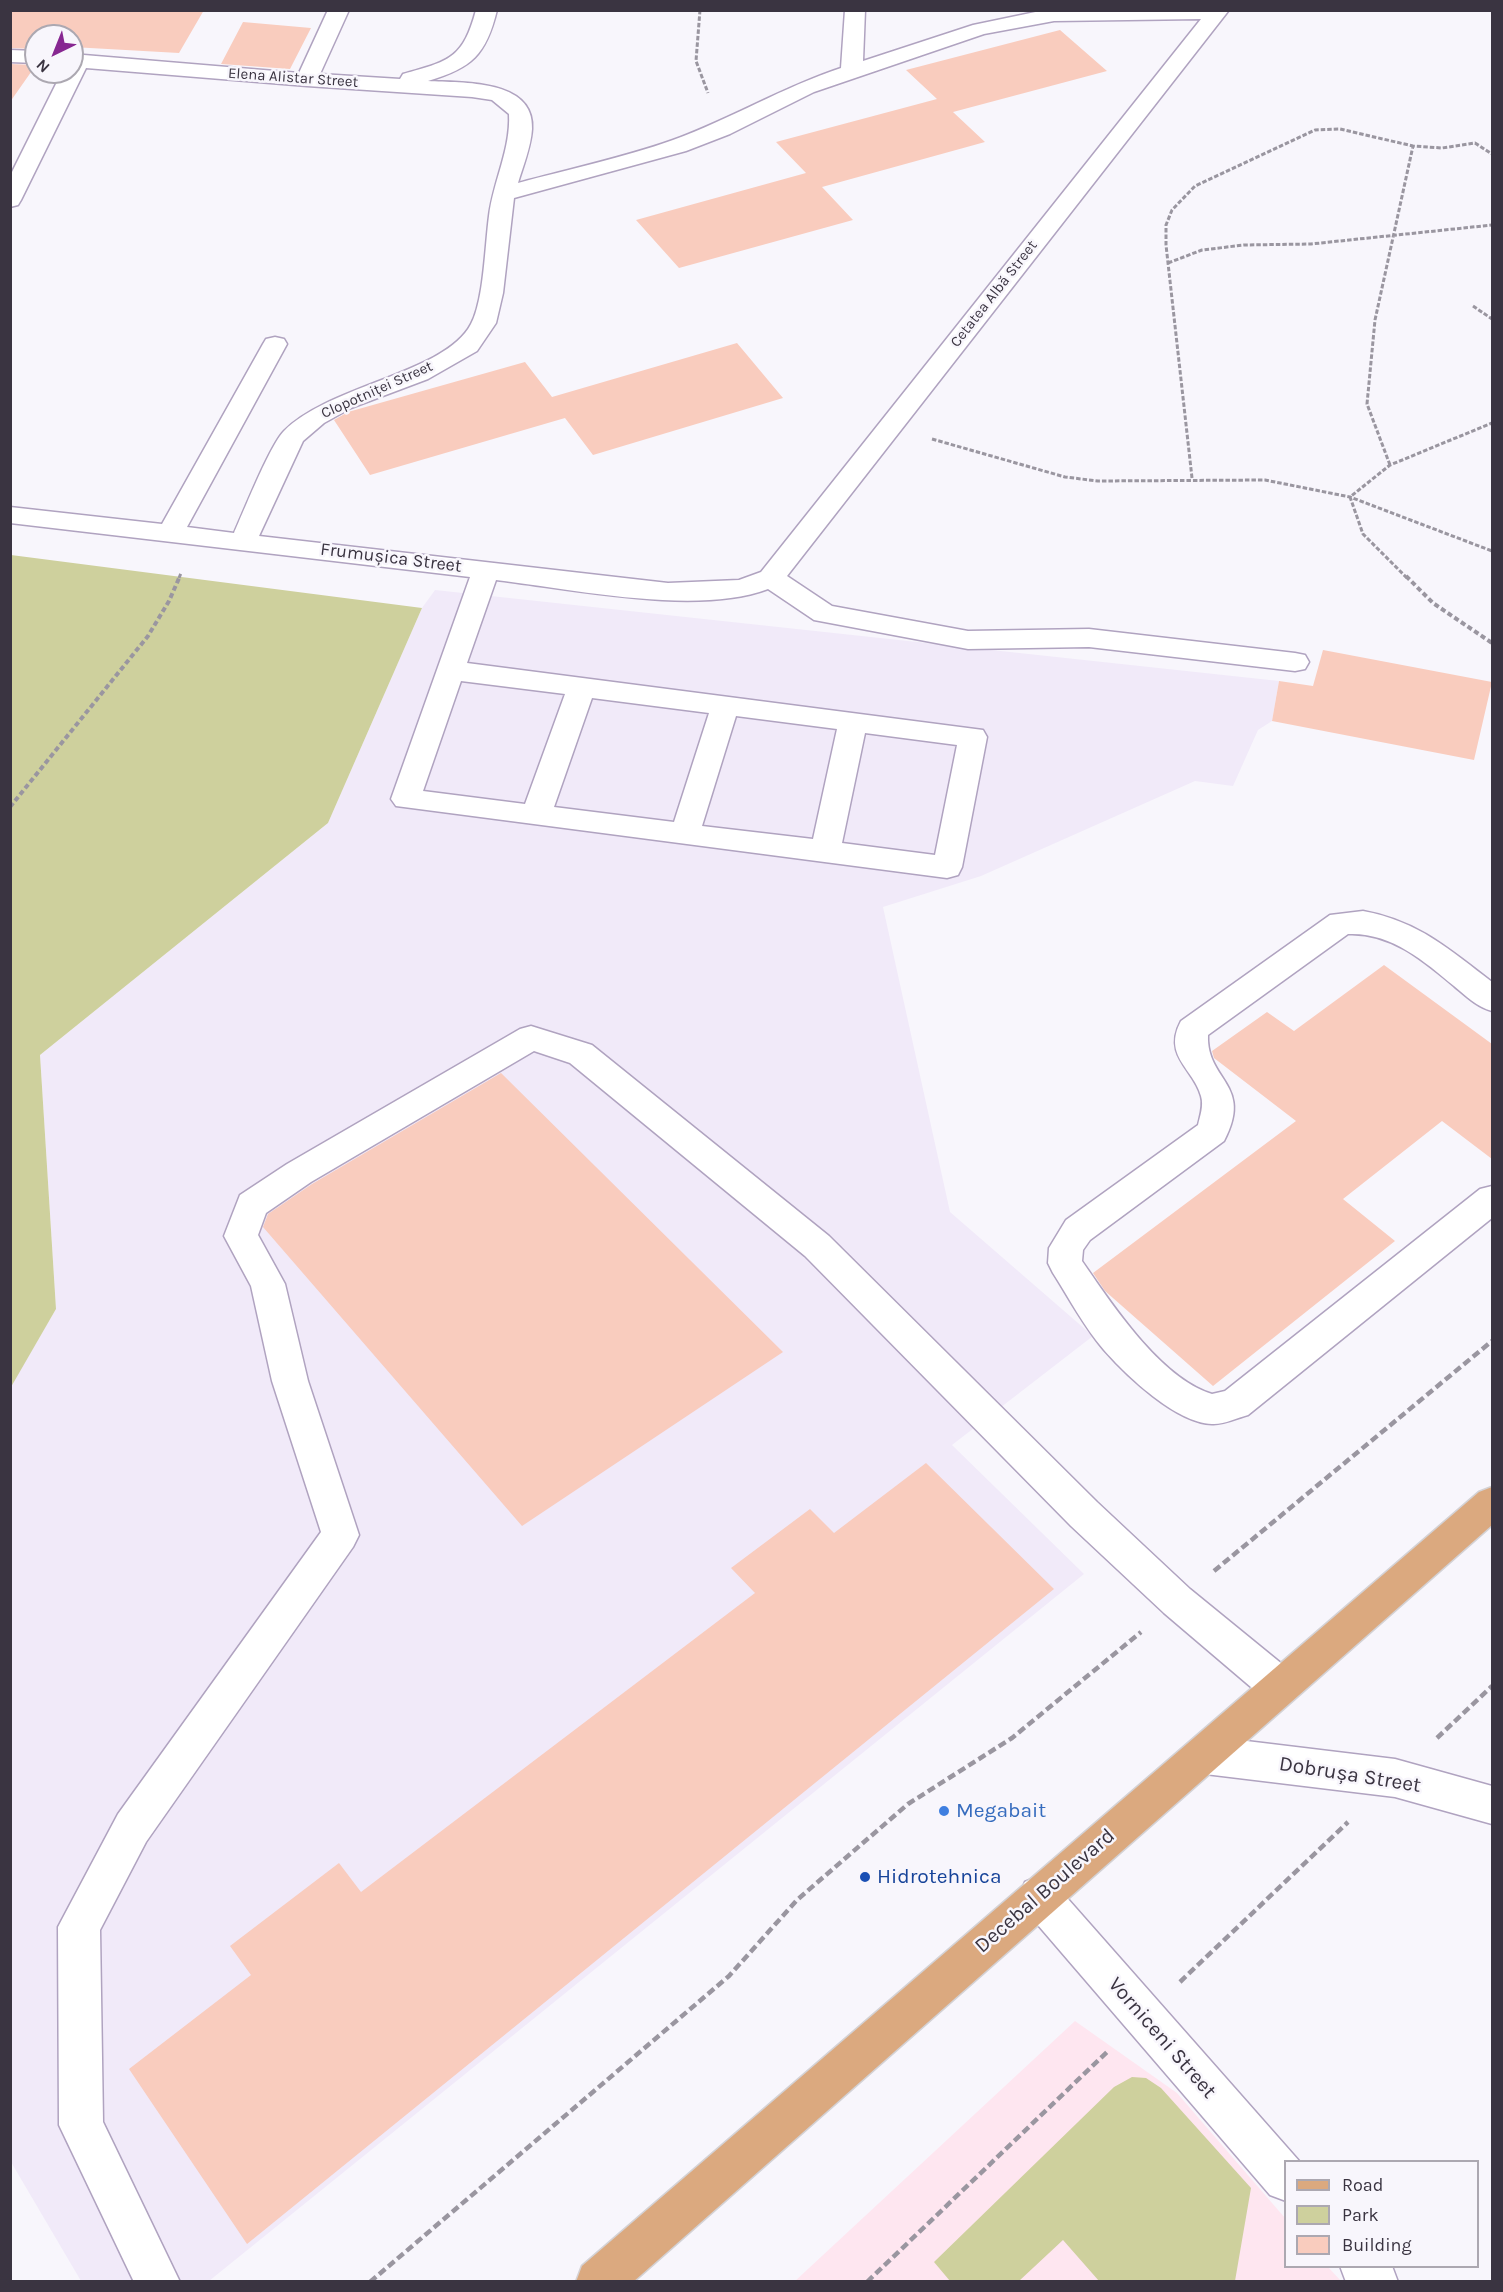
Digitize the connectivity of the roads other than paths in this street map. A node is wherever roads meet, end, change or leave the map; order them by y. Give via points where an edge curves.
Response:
1 (339, 10) edge
2 (487, 10) edge
3 (855, 10) edge
4 (1218, 12) edge
5 (84, 61) edge
6 (852, 71) junction
7 (306, 80) junction
8 (65, 84) edge
9 (389, 85) junction
10 (512, 103) joint
11 (503, 194) junction
12 (10, 200) edge
13 (275, 344) dead end
14 (10, 515) edge
15 (184, 534) junction
16 (244, 540) junction
17 (486, 569) junction
18 (771, 579) junction
19 (1295, 662) dead end
20 (451, 670) junction
21 (582, 687) junction
22 (725, 705) junction
23 (853, 722) junction
24 (536, 815) junction
25 (685, 834) junction
26 (825, 851) junction
27 (1492, 999) edge
28 (1492, 1199) edge
29 (1492, 1503) edge
30 (1279, 1686) junction
31 (1205, 1755) junction
32 (1492, 1805) edge
33 (1039, 1896) junction
34 (1284, 2177) edge
35 (1364, 2268) edge
36 (158, 2282) edge
37 (598, 2282) edge
38 (1376, 2282) edge

1 - 7 street
2 - 9 street via 479,41 469,55 454,65
3 - 6 street
4 - 6 street via 1104,13 1023,19
4 - 18 street, Cetatea Albă Street
5 - 7 street, Elena Alistar Street
6 - 11 street via 806,87 678,146
7 - 9 street, Elena Alistar Street
8 - 12 street
9 - 10 street, Elena Alistar Street via 472,90 499,95
10 - 11 street, Clopotniței Street via 520,114 520,130
11 - 16 street, Clopotniței Street via 491,293 484,323 468,346 419,374 342,403 292,436
13 - 15 street
14 - 15 street, Frumușica Street
15 - 16 street, Frumușica Street
16 - 17 street, Frumușica Street
17 - 18 street, Frumușica Street via 668,592 742,589
17 - 20 street
18 - 19 street via 824,614 968,640 1089,638
20 - 21 street
20 - 24 street via 406,799
21 - 22 street
21 - 24 street
22 - 23 street
22 - 25 street
23 - 26 street
23 - 26 street via 973,737 947,867
24 - 25 street
25 - 26 street
27 - 28 street via 1397,930 1376,922 1341,923 1192,1030 1191,1045 1199,1070 1216,1091 1218,1114 1212,1132 1078,1230 1066,1248 1065,1263 1116,1340 1169,1388 1192,1403 1212,1409 1235,1404
29 - 30 main road, Decebal Boulevard
30 - 31 main road, Decebal Boulevard
30 - 36 street via 1177,1601 1084,1514 818,1246 581,1054 531,1038 299,1173 252,1205 241,1236 268,1284 290,1381 340,1535 132,1828 79,1927 81,2125
31 - 32 street, Dobrușa Street via 1395,1778
31 - 33 main road, Decebal Boulevard
33 - 34 street, Vorniceni Street
33 - 37 main road, Decebal Boulevard
35 - 38 street

